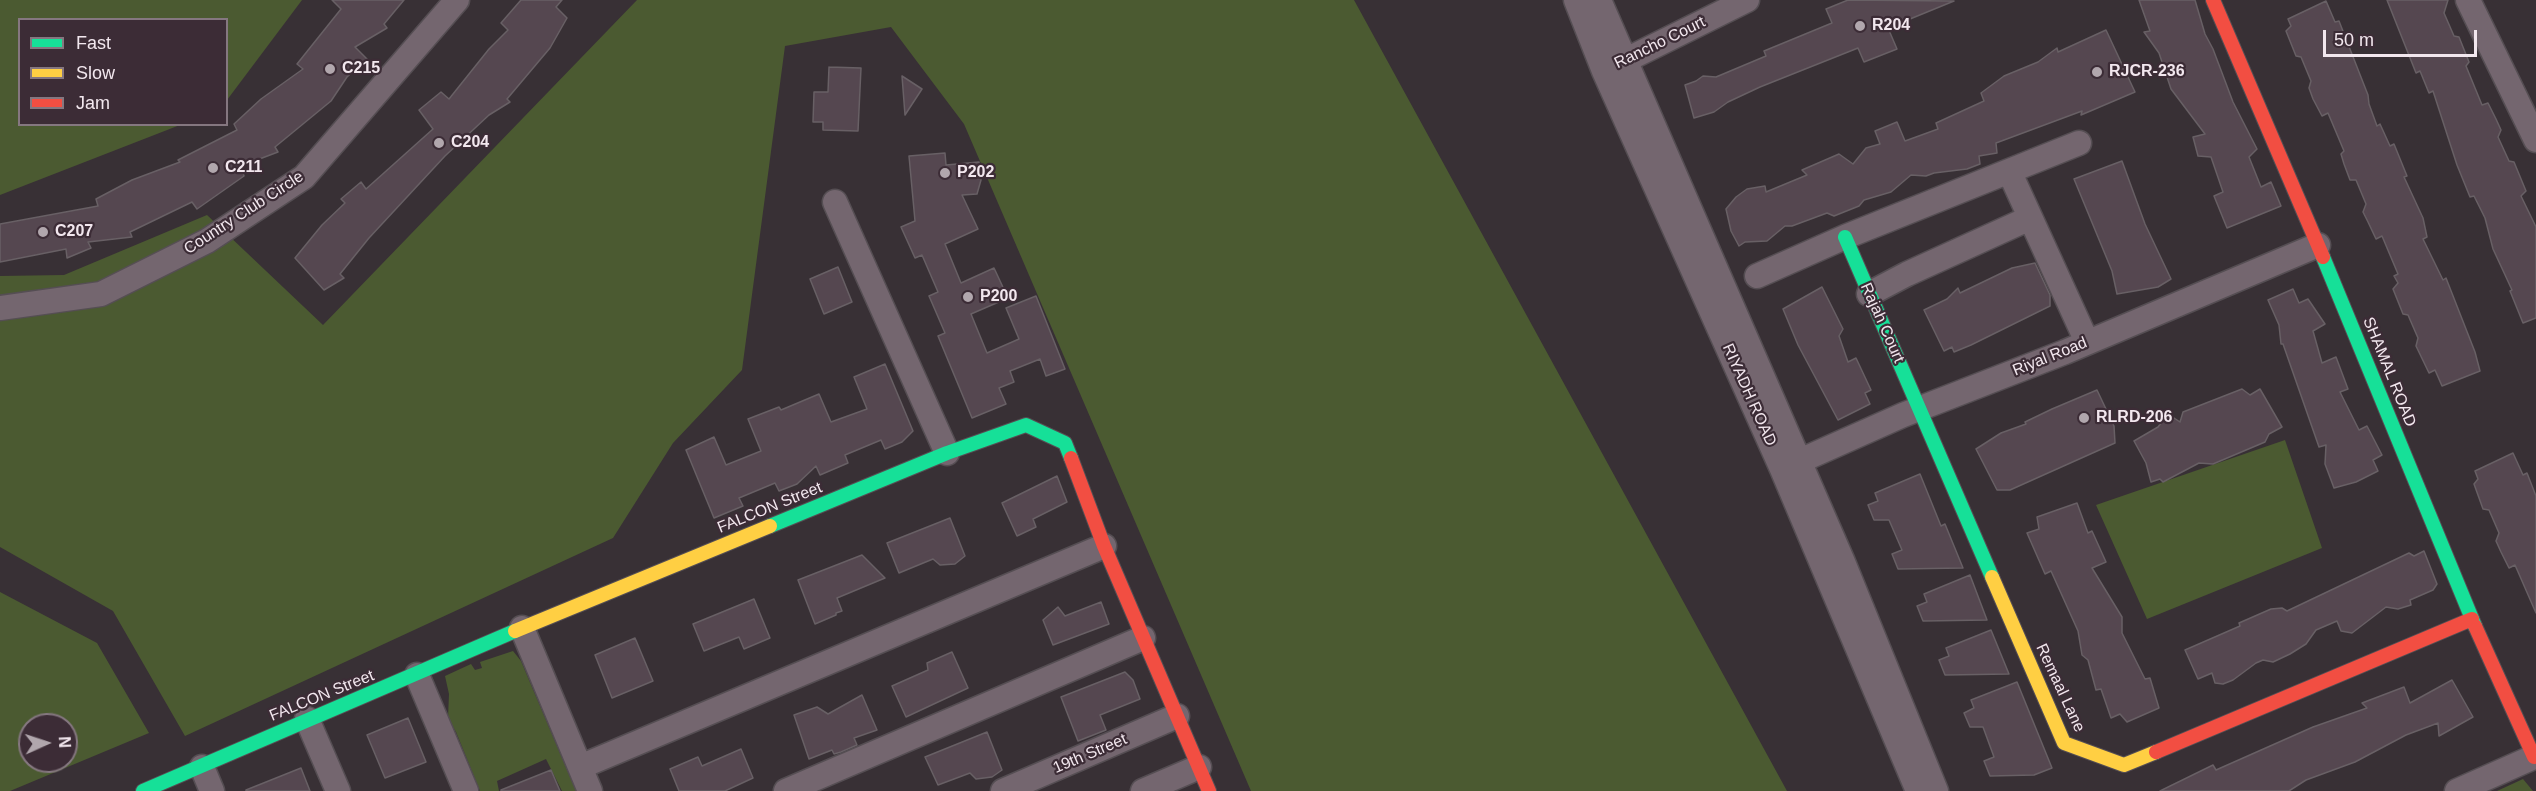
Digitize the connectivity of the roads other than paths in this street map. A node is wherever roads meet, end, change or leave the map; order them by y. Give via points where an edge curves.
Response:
1 (457, 0) edge
2 (1576, 0) edge
3 (1599, 0) edge
4 (1748, 0) edge
5 (2468, 0) edge
6 (2216, 1) edge
7 (1626, 60) junction
8 (1604, 70) junction
9 (2535, 136) edge
10 (2079, 143) dead end
11 (2010, 173) junction
12 (836, 201) dead end
13 (2030, 218) junction
14 (1845, 237) junction
15 (2318, 244) junction
16 (1757, 276) dead end
17 (1869, 294) junction
18 (0, 308) edge
19 (2087, 342) junction
20 (1919, 409) junction
21 (947, 453) junction
22 (1790, 465) junction
23 (1104, 546) junction
24 (2472, 619) junction
25 (522, 628) junction
26 (1143, 638) junction
27 (417, 675) junction
28 (1177, 716) junction
29 (307, 719) junction
30 (2535, 757) edge
31 (202, 766) junction
32 (580, 767) junction
33 (1199, 768) junction
34 (143, 791) edge
35 (212, 791) edge
36 (338, 791) edge
37 (466, 791) edge
38 (590, 791) edge
39 (786, 791) edge
40 (1003, 791) edge
41 (1143, 791) edge
42 (1209, 791) edge
43 (1917, 791) edge
44 (1936, 791) edge
45 (2457, 791) edge

1 - 18 street, Country Club Circle via 304,177 207,241 102,294
2 - 8 street, RIYADH ROAD
3 - 7 street, RIYADH ROAD
4 - 7 street, Rancho Court
5 - 9 street
6 - 15 street, SHAMAL ROAD
7 - 8 street, Rancho Court
7 - 22 street, RIYADH ROAD via 1714,262
8 - 22 street, RIYADH ROAD
10 - 11 street
11 - 13 street
11 - 14 street
12 - 21 street
13 - 17 street
13 - 19 street
14 - 16 street
14 - 17 street, Rajah Court
15 - 19 street, Riyal Road
15 - 24 street, SHAMAL ROAD
17 - 20 street, Rajah Court
19 - 20 street, Riyal Road
20 - 22 street, Riyal Road
20 - 24 street, Remaal Lane via 2064,743 2124,765
21 - 23 street, FALCON Street via 1026,425 1065,443
21 - 25 street, FALCON Street
22 - 43 street, RIYADH ROAD
22 - 44 street, RIYADH ROAD via 1843,562
23 - 26 street, FALCON Street
23 - 32 street
24 - 30 street, SHAMAL ROAD
25 - 27 street, FALCON Street
25 - 32 street
26 - 28 street, FALCON Street
26 - 39 street
27 - 29 street, FALCON Street
27 - 37 street
28 - 33 street, FALCON Street
28 - 40 street, 19th Street
29 - 31 street, FALCON Street
29 - 36 street
30 - 45 street
31 - 34 street, FALCON Street
31 - 35 street
32 - 38 street
33 - 41 street
33 - 42 street, FALCON Street

